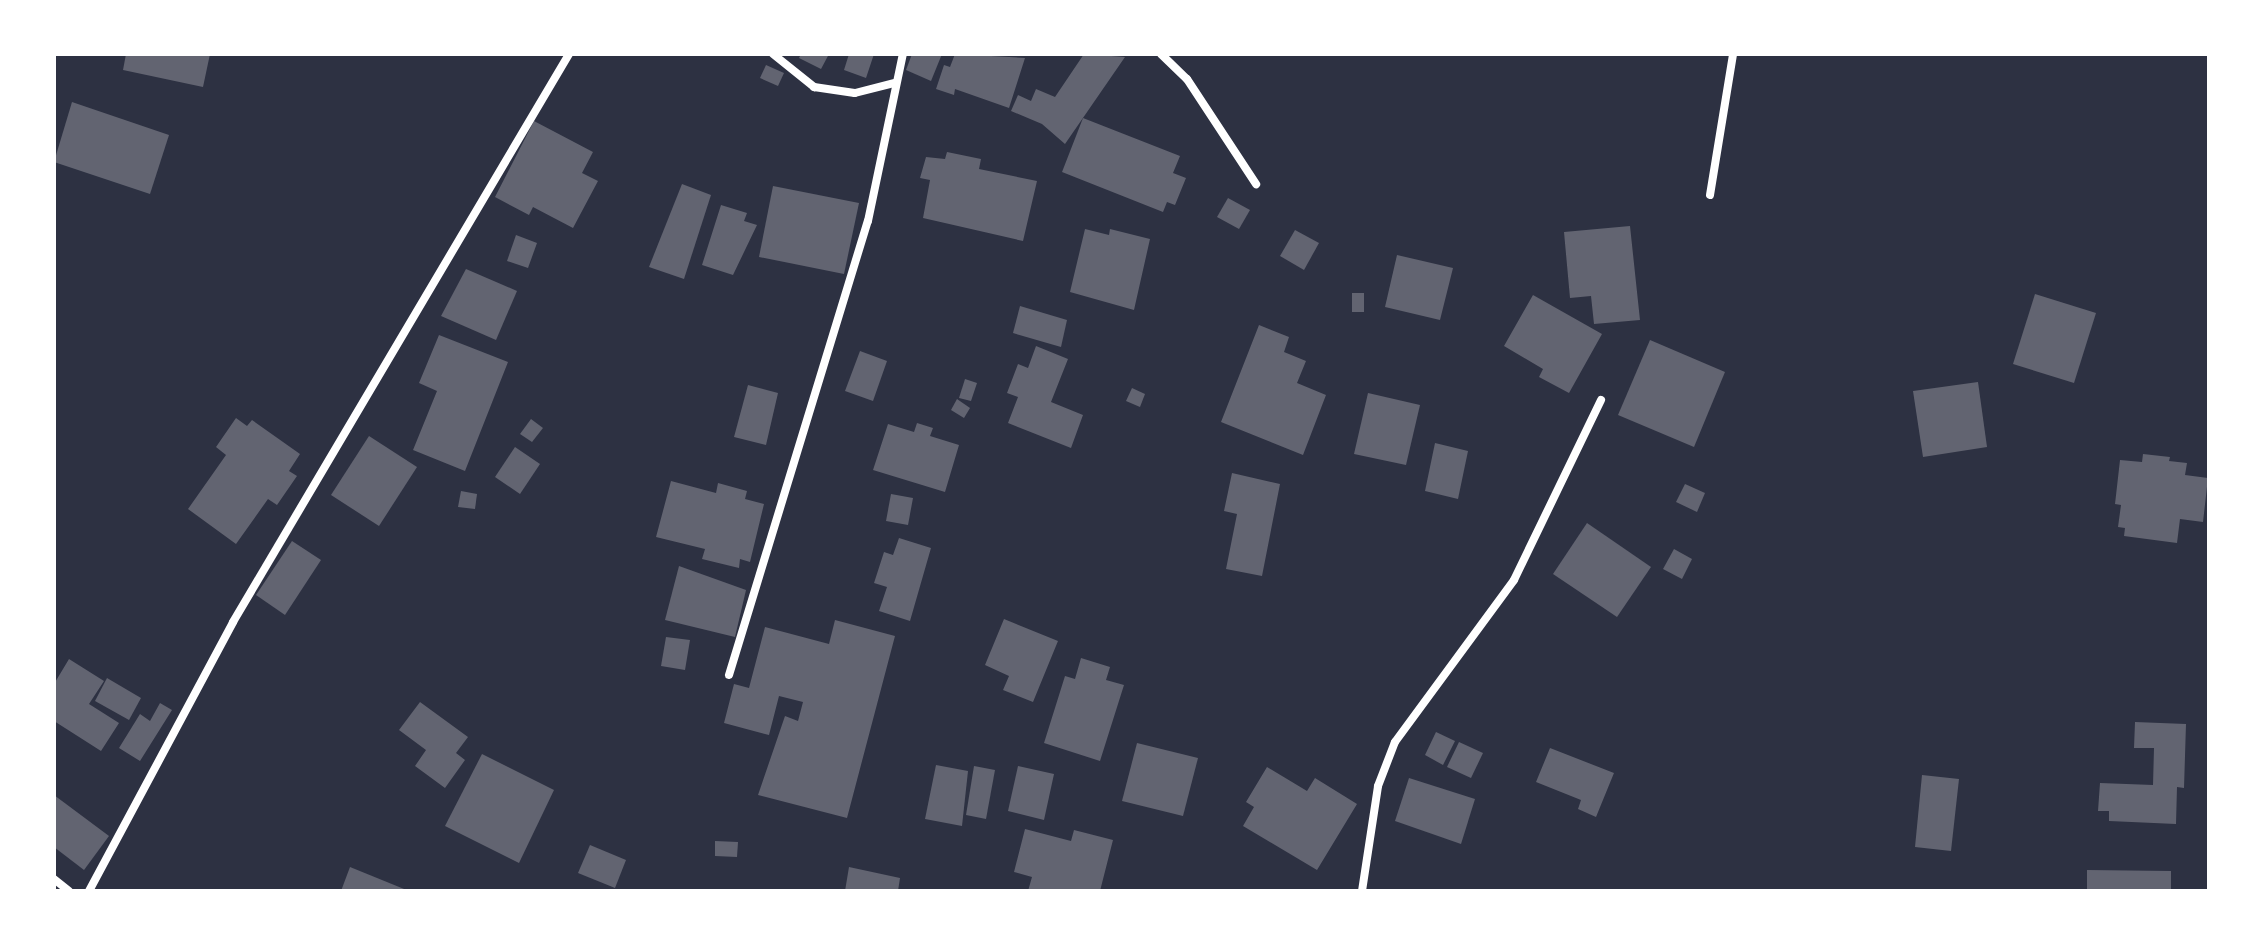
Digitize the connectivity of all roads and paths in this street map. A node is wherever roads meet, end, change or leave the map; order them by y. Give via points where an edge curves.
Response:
1 (569, 54) edge
2 (773, 54) edge
3 (903, 54) edge
4 (1161, 54) edge
5 (1733, 54) edge
6 (894, 83) junction
7 (1256, 184) dead end
8 (1710, 195) dead end
9 (1601, 400) dead end
10 (729, 675) dead end
11 (54, 879) edge
12 (69, 891) edge
13 (89, 891) edge
14 (1362, 891) edge

1 - 13 street via 233,622
2 - 6 street via 814,87 855,93
3 - 6 street
4 - 7 street via 1187,79
5 - 8 street
6 - 10 street via 868,221
9 - 14 street via 1514,580 1395,742 1378,786
11 - 12 street

